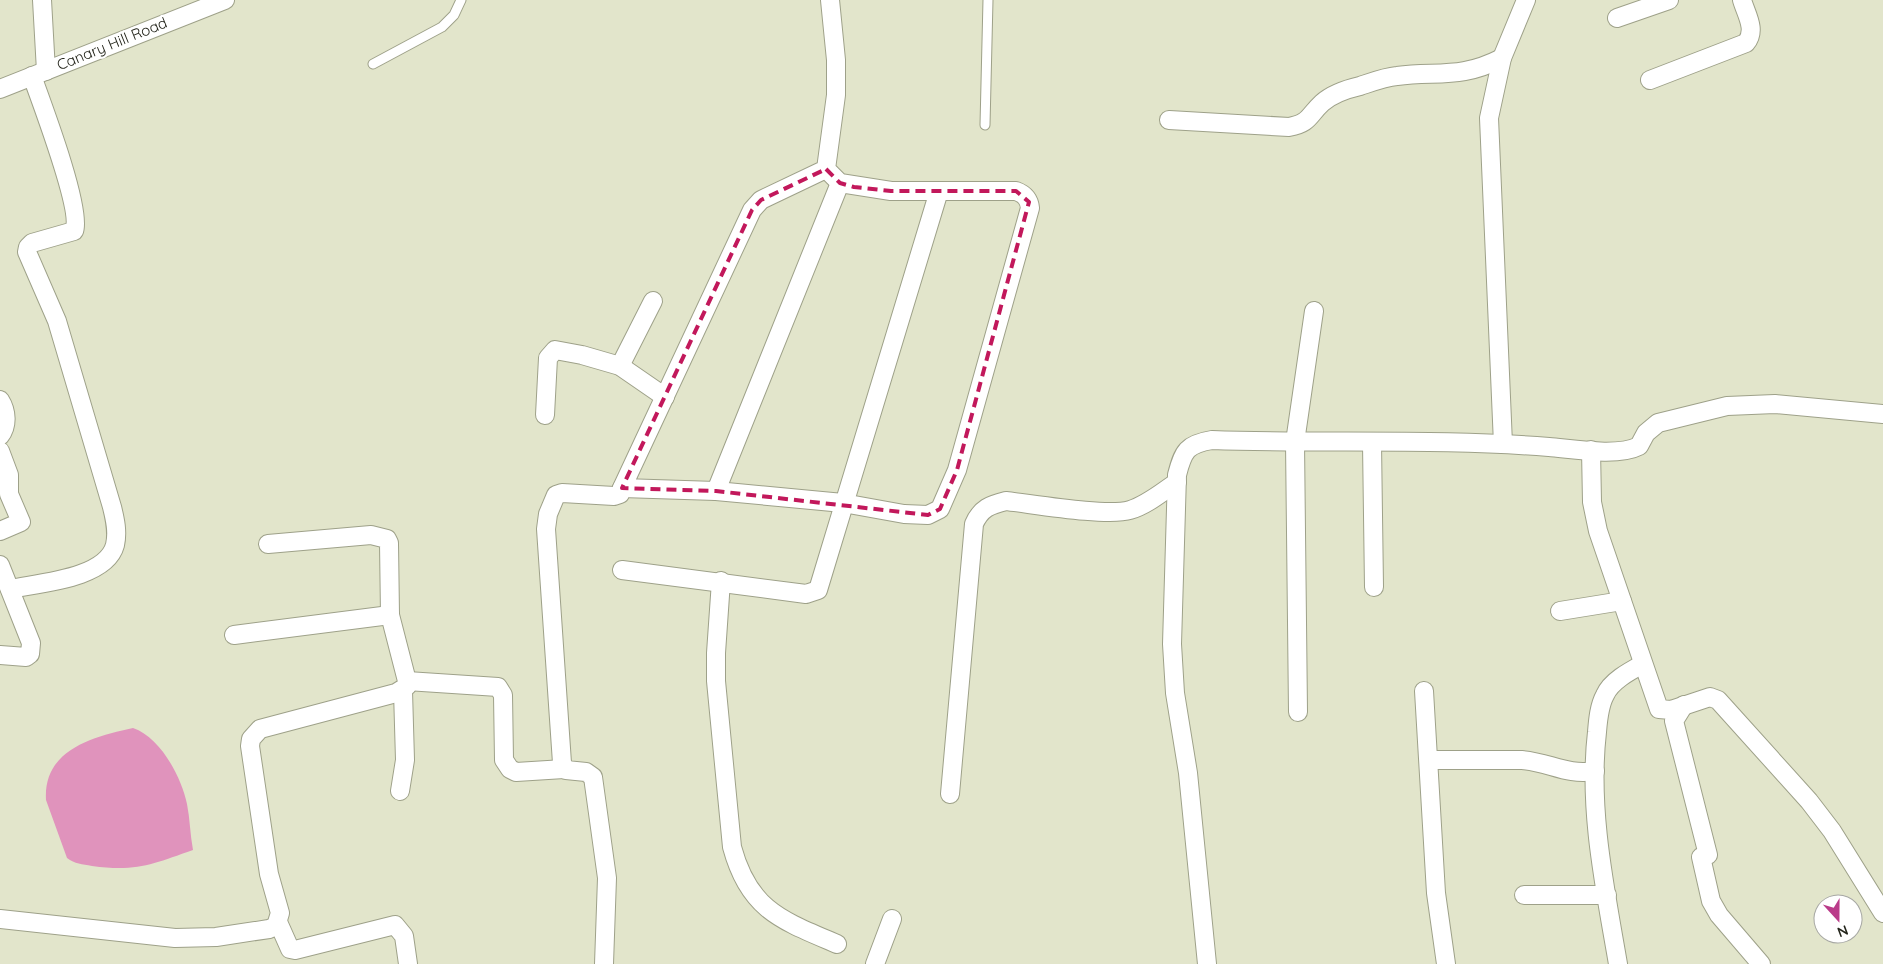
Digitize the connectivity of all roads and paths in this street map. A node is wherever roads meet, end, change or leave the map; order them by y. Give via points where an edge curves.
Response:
1 (42, 0) edge
2 (225, 0) edge
3 (461, 0) edge
4 (830, 0) edge
5 (988, 0) edge
6 (1526, 0) edge
7 (1669, 0) edge
8 (1742, 0) edge
9 (1616, 18) dead end
10 (1502, 58) junction
11 (372, 64) dead end
12 (39, 73) junction
13 (1650, 80) dead end
14 (0, 89) edge
15 (1169, 120) dead end
16 (985, 125) dead end
17 (826, 169) junction
18 (840, 183) junction
19 (939, 191) junction
20 (653, 301) dead end
21 (1314, 311) dead end
22 (620, 366) junction
23 (665, 397) junction
24 (0, 400) edge
25 (1883, 414) edge
26 (544, 415) dead end
27 (0, 436) edge
28 (1295, 442) junction
29 (1372, 443) junction
30 (1503, 444) junction
31 (1591, 450) junction
32 (0, 451) edge
33 (1177, 482) junction
34 (622, 488) junction
35 (716, 491) junction
36 (843, 503) junction
37 (0, 531) edge
38 (268, 544) dead end
39 (0, 565) edge
40 (622, 570) dead end
41 (721, 581) junction
42 (1374, 587) dead end
43 (10, 589) junction
44 (1622, 601) junction
45 (1560, 611) dead end
46 (390, 615) junction
47 (234, 635) dead end
48 (0, 655) edge
49 (1643, 664) junction
50 (405, 686) junction
51 (1424, 691) dead end
52 (1684, 705) junction
53 (1298, 712) dead end
54 (1429, 760) junction
55 (564, 769) junction
56 (1595, 770) junction
57 (400, 790) dead end
58 (950, 794) dead end
59 (1524, 895) dead end
60 (1607, 895) junction
61 (1883, 913) edge
62 (0, 919) edge
63 (892, 920) dead end
64 (278, 922) junction
65 (837, 944) dead end
66 (408, 964) edge
67 (604, 964) edge
68 (875, 964) edge
69 (1207, 964) edge
70 (1446, 964) edge
71 (1618, 964) edge
72 (1761, 964) edge

1 - 12 street
2 - 12 street, Canary Hill Road
3 - 11 lane via 454,15 442,27
4 - 17 street via 836,95
5 - 16 lane
6 - 10 street
7 - 9 street
8 - 13 street via 1751,27 1746,43
10 - 15 street via 1481,69 1455,74 1396,76 1358,86 1332,96 1320,104 1309,120 1294,126
10 - 30 street via 1489,118
12 - 14 street, Canary Hill Road
12 - 43 street via 77,221 74,231 32,243 27,252 56,321 116,529 111,553 99,566 84,574
17 - 18 street
17 - 23 street via 761,200 752,210
18 - 19 street via 891,191
18 - 35 street
19 - 36 street
19 - 36 street via 1016,191 1026,197 1030,208 957,470 942,506 933,514 886,512
20 - 22 street
21 - 28 street
22 - 23 street
22 - 26 street via 559,350 552,352 548,358
23 - 34 street
24 - 27 street via 6,418
25 - 31 street via 1775,404 1728,406 1658,423 1633,449
28 - 29 street
28 - 33 street via 1199,442 1181,459
28 - 53 street
29 - 30 street
29 - 42 street
30 - 31 street
31 - 44 street via 1592,502 1598,531
32 - 37 street via 9,475 9,494 21,522
33 - 58 street via 1129,511 1107,512 1006,501 990,504 979,512 974,524
33 - 69 street via 1172,644
34 - 35 street
34 - 55 street via 620,494 614,496 559,493 554,497 548,514 546,543
35 - 36 street
36 - 41 street via 820,587 815,592 806,594
38 - 46 street via 371,534 387,539
39 - 43 street
40 - 41 street
41 - 65 street via 716,681 732,847 738,870 769,911 790,924
43 - 48 street via 32,649 26,657
44 - 45 street
44 - 49 street
46 - 47 street
46 - 50 street
49 - 52 street via 1659,709 1666,711
49 - 56 street via 1616,681 1605,694 1599,715
50 - 55 street via 498,687 503,695 506,765 516,772
50 - 57 street via 405,760
50 - 64 street via 260,729 251,738 270,874 280,913
51 - 54 street
52 - 61 street via 1713,697 1727,709 1832,831
52 - 72 street via 1674,721 1704,856 1705,885 1718,914
54 - 56 street via 1522,760 1570,772
54 - 70 street via 1436,893
55 - 67 street via 586,772 594,780 607,878
56 - 60 street via 1597,824
59 - 60 street
60 - 71 street
62 - 64 street via 194,938 269,929
63 - 68 street
64 - 66 street via 287,945 295,950 395,925 404,936

